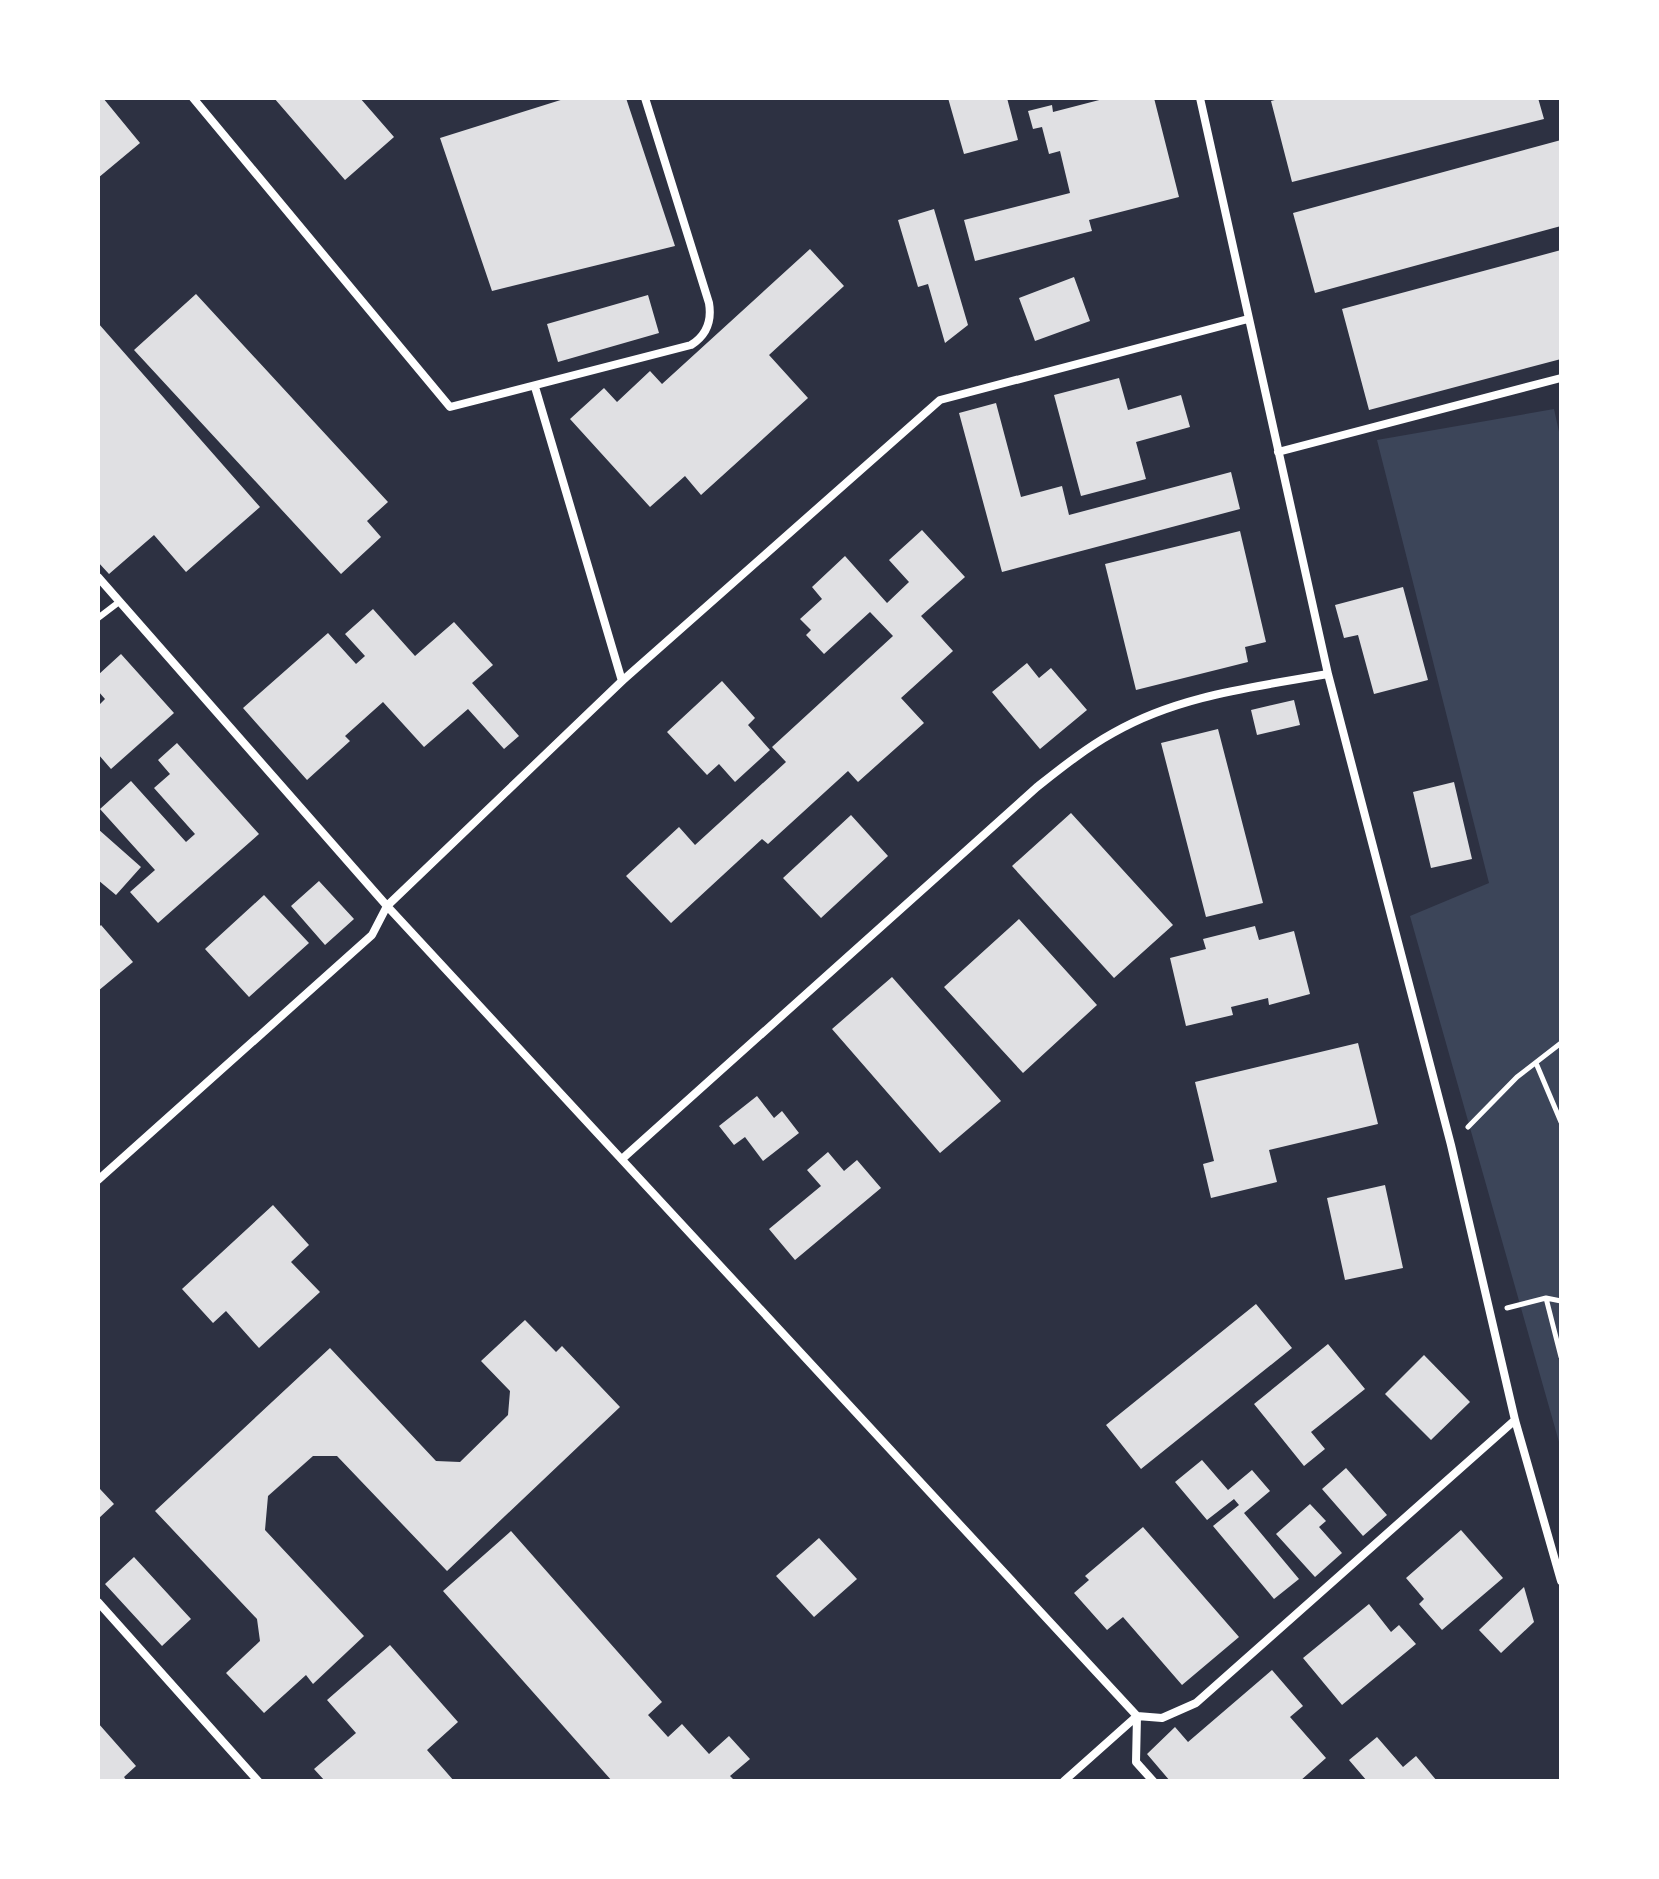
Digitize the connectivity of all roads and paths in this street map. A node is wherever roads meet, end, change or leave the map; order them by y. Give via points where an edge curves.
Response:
1 (193, 98) edge
2 (645, 98) edge
3 (1200, 98) edge
4 (1248, 319) junction
5 (1561, 378) edge
6 (535, 387) junction
7 (1278, 452) junction
8 (98, 577) edge
9 (119, 602) junction
10 (98, 618) edge
11 (1328, 674) junction
12 (622, 681) junction
13 (387, 906) junction
14 (1561, 1043) edge
15 (1536, 1063) junction
16 (1561, 1122) edge
17 (1451, 1145) junction
18 (622, 1159) junction
19 (98, 1180) edge
20 (1546, 1298) junction
21 (1561, 1301) edge
22 (1491, 1312) junction
23 (1561, 1352) edge
24 (1515, 1420) junction
25 (1561, 1581) edge
26 (98, 1602) edge
27 (1137, 1716) junction
28 (258, 1781) edge
29 (1064, 1781) edge
30 (1153, 1781) edge

1 - 6 street via 450,407
2 - 6 street via 709,303 708,327 691,345
3 - 4 street
4 - 7 street
4 - 12 street via 940,400
5 - 7 street
6 - 12 street
7 - 11 street
8 - 9 street
9 - 10 lane
9 - 13 street
11 - 17 street
11 - 18 street via 1210,695 1161,710 1074,758
12 - 13 street
13 - 18 street
13 - 19 street via 372,935
14 - 15 path
15 - 16 path
15 - 17 path
17 - 22 street
18 - 27 street
20 - 21 path
20 - 22 path
20 - 23 path
22 - 24 street
24 - 25 street
24 - 27 street via 1196,1703 1162,1718
26 - 28 street
27 - 29 street
27 - 30 street via 1136,1762

